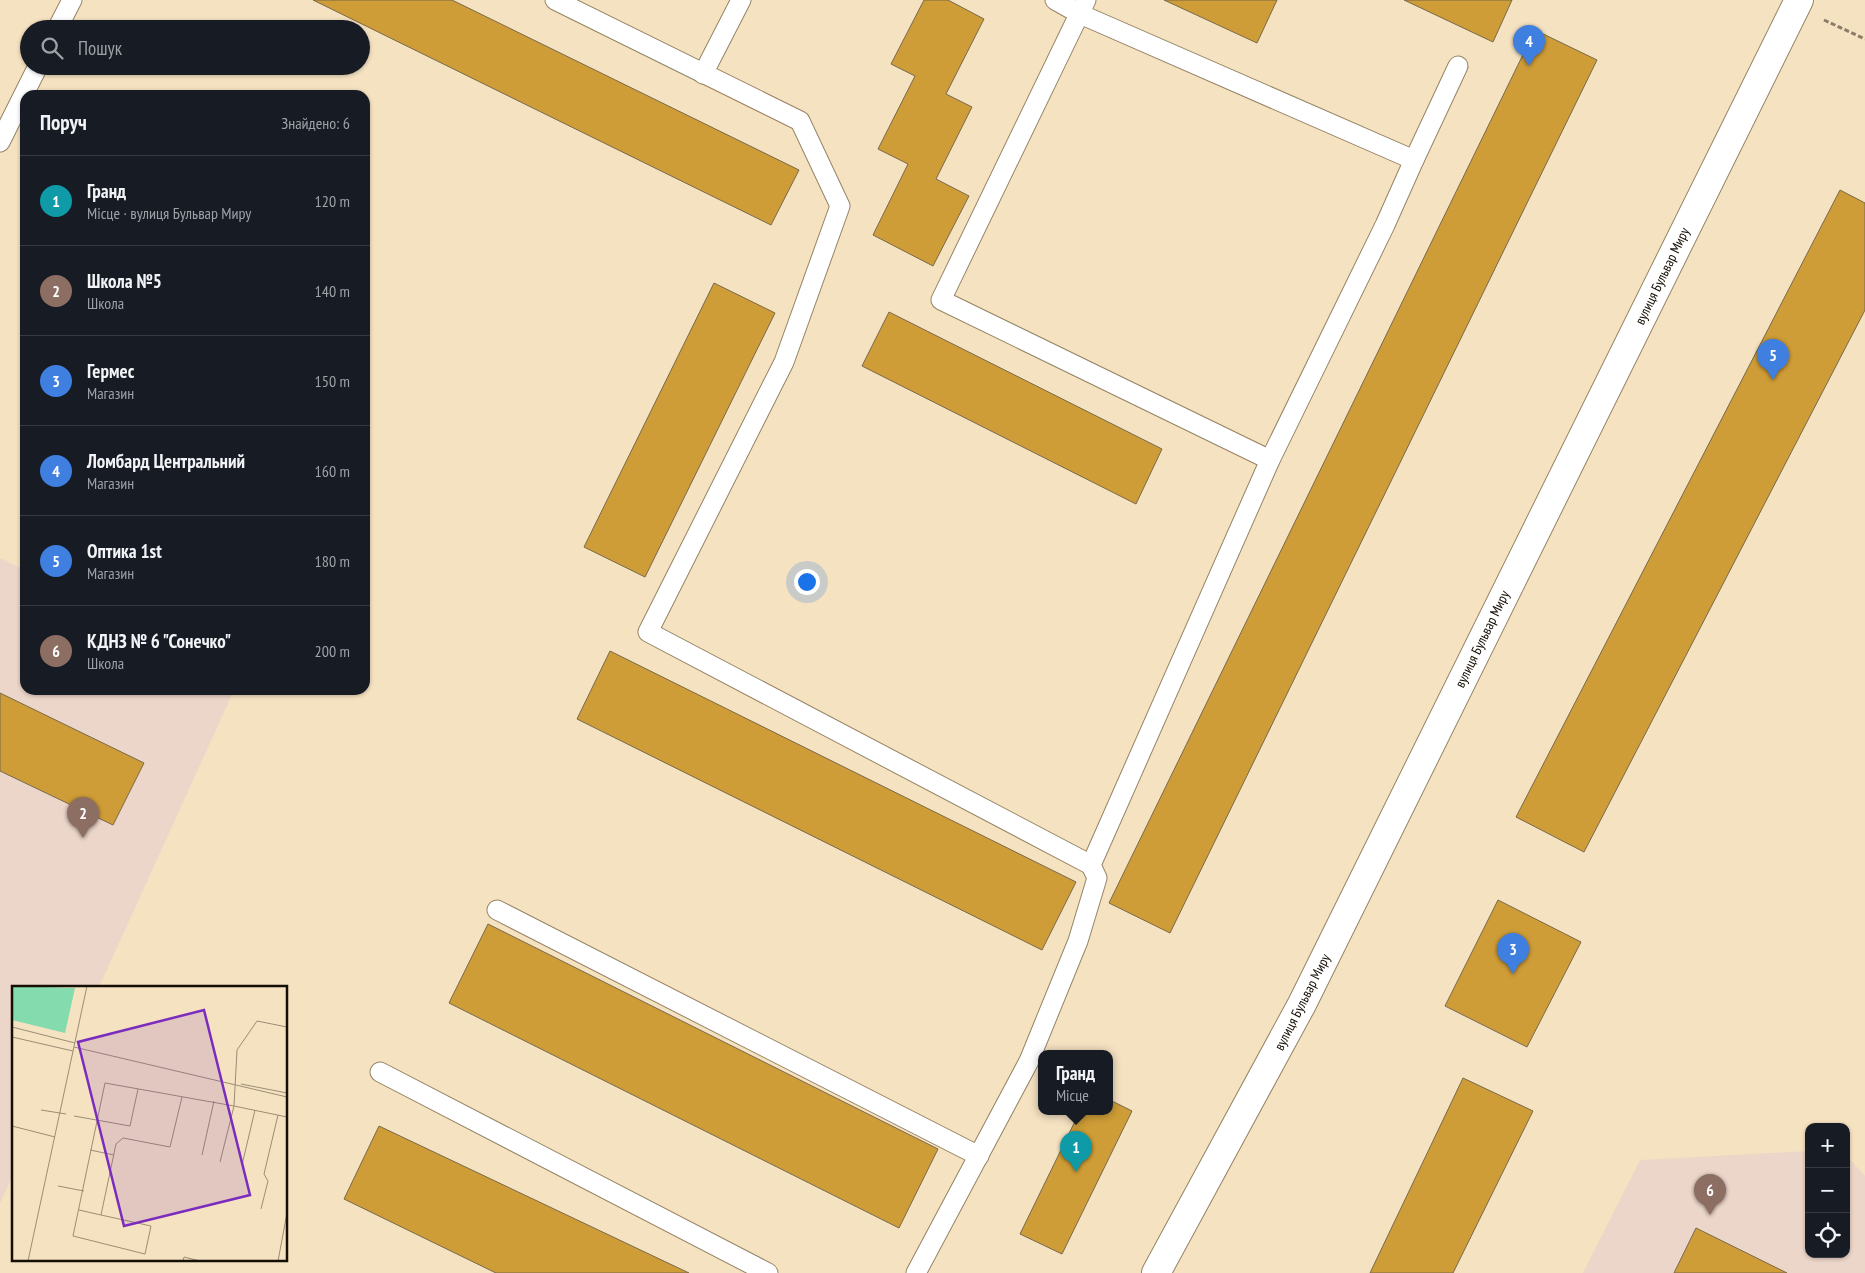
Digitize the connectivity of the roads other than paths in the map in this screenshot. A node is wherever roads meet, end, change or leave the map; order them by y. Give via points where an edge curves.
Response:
1 (72, 0) edge
2 (555, 0) edge
3 (741, 0) edge
4 (1055, 0) edge
5 (1799, 0) edge
6 (1083, 7) edge
7 (62, 20) edge
8 (1458, 66) dead end
9 (704, 74) junction
10 (34, 75) edge
11 (26, 90) edge
12 (20, 102) edge
13 (0, 142) edge
14 (1414, 160) junction
15 (1270, 460) junction
16 (1091, 865) junction
17 (497, 910) dead end
18 (380, 1072) dead end
19 (979, 1156) junction
20 (768, 1273) edge
21 (916, 1273) edge
22 (1156, 1273) edge

1 - 7 lane
2 - 9 lane
3 - 9 lane
4 - 6 lane
5 - 22 street, вулиця Бульвар Миру via 1302,1004
6 - 14 lane
6 - 15 lane via 941,300
8 - 14 lane
9 - 16 lane via 800,121 840,206 784,362 648,632
10 - 11 lane
12 - 13 lane
14 - 15 lane
15 - 16 lane
16 - 19 lane via 1097,878 1078,941 1029,1061
17 - 19 lane
18 - 20 lane
19 - 21 lane

